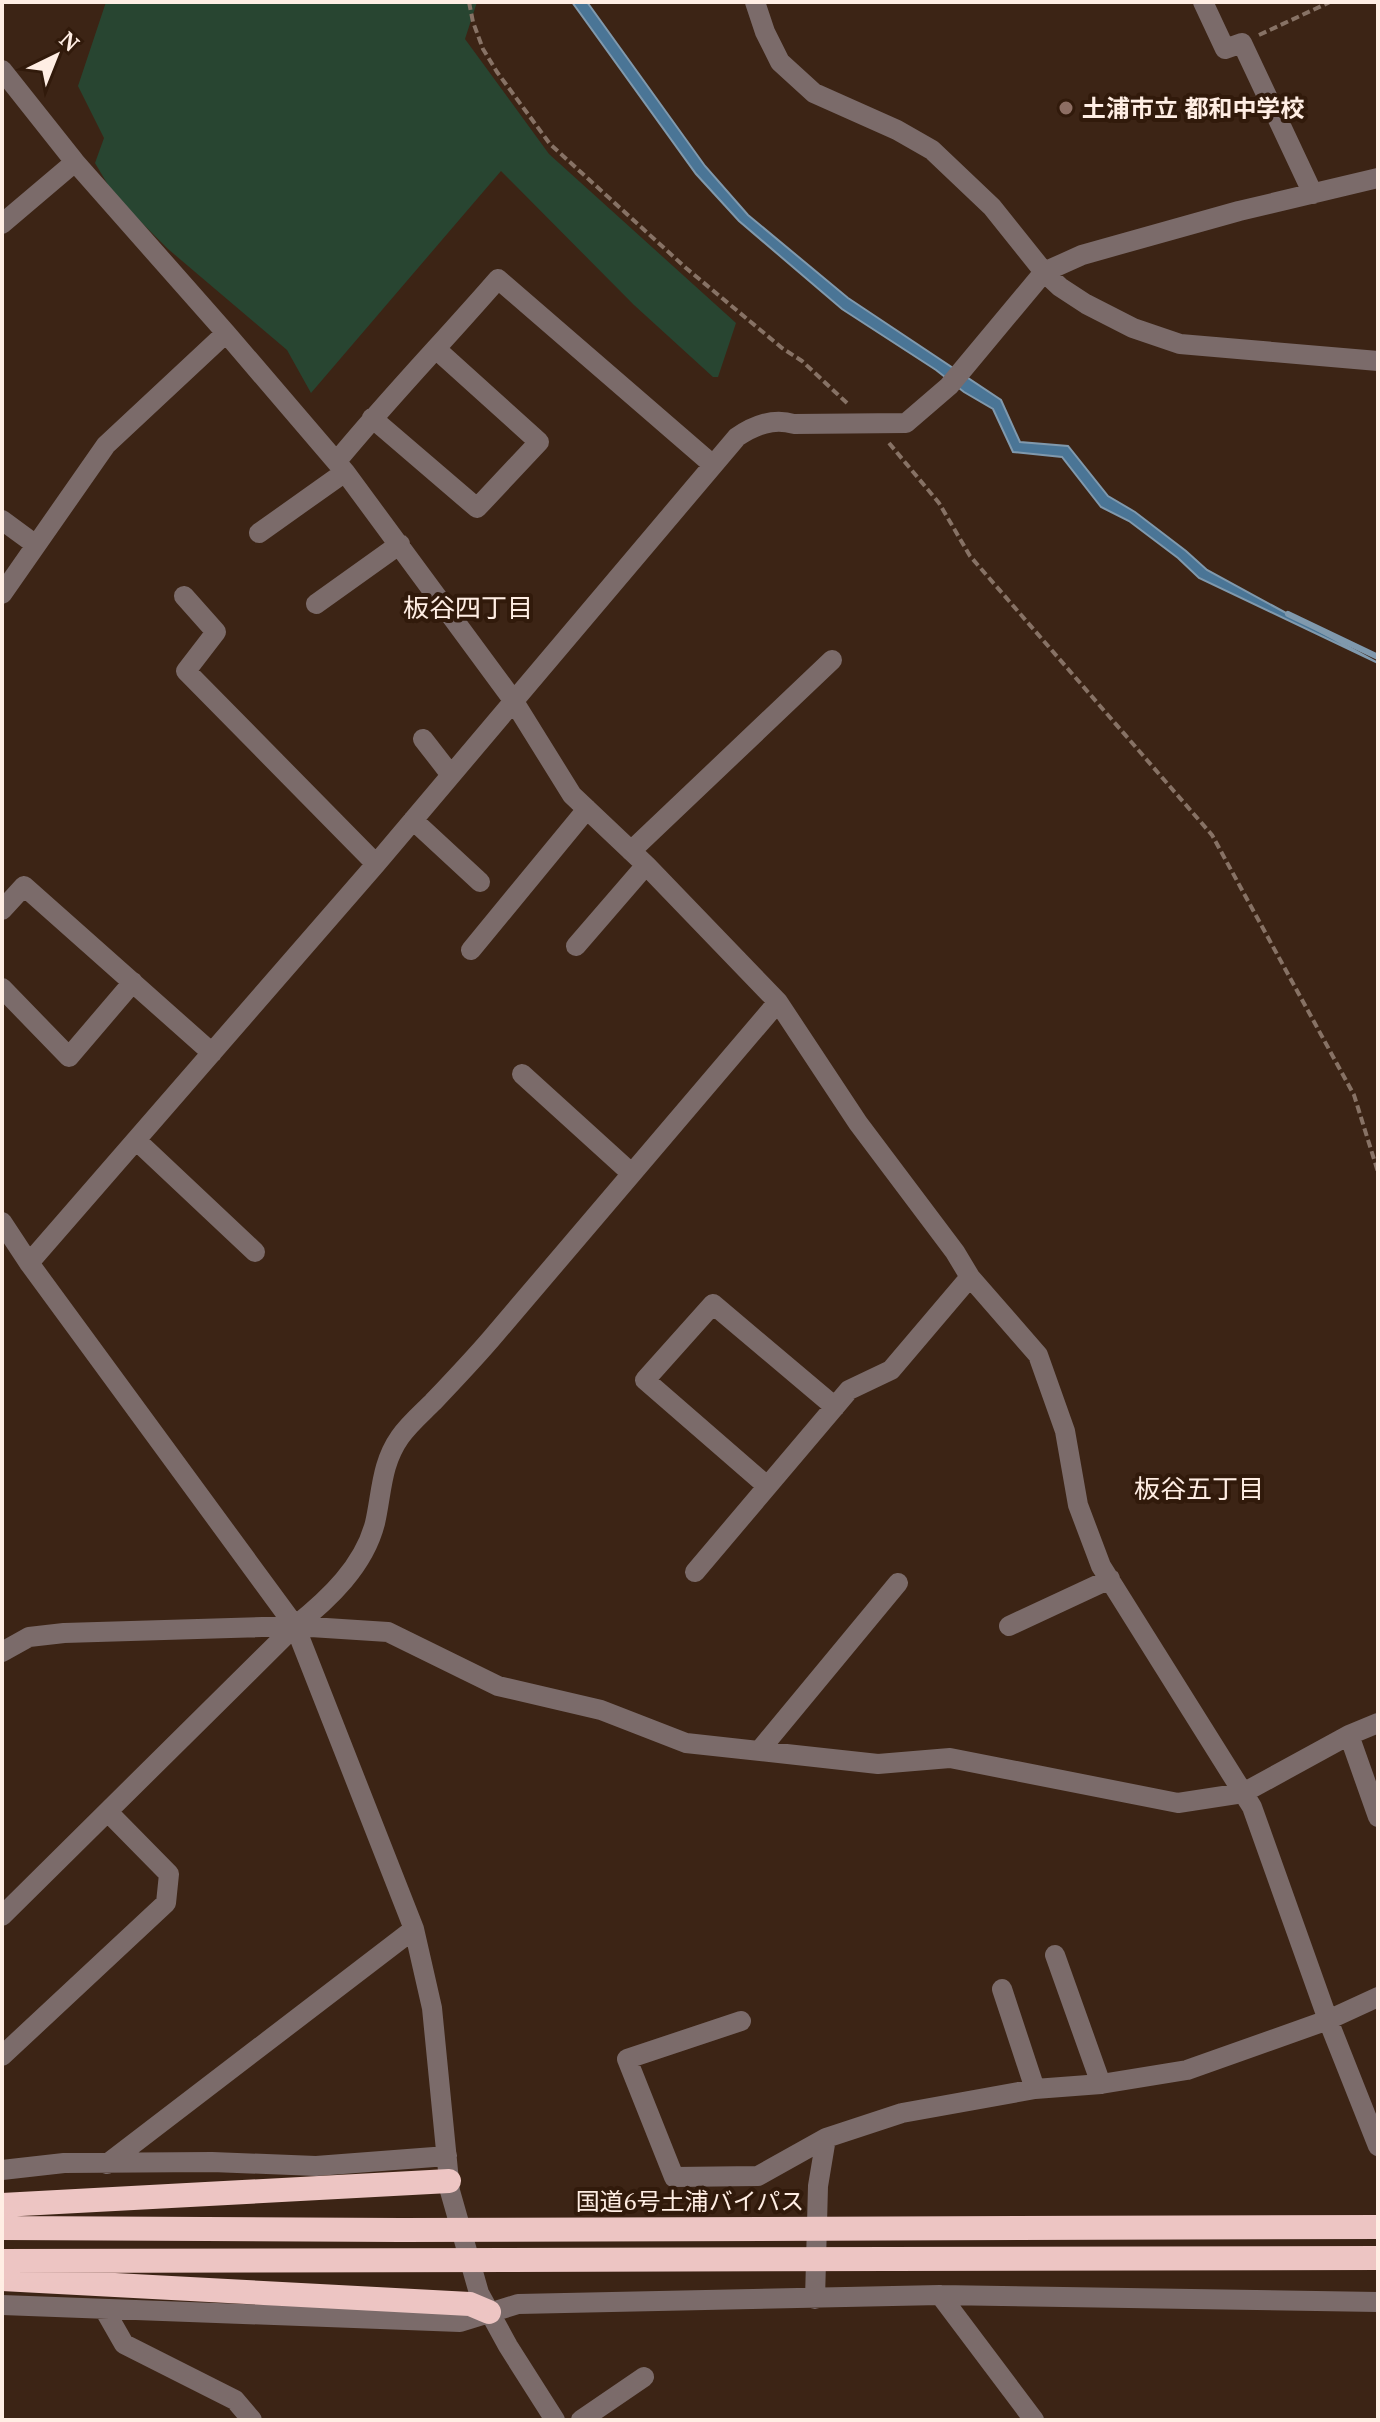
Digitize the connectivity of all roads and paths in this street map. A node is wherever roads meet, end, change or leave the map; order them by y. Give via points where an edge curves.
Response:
1 (469, 2) edge
2 (755, 2) edge
3 (1203, 2) edge
4 (1330, 2) edge
5 (1242, 43) junction
6 (2, 70) edge
7 (75, 162) junction
8 (1378, 178) edge
9 (1313, 194) junction
10 (2, 224) edge
11 (1044, 272) junction
12 (226, 333) junction
13 (436, 349) junction
14 (1378, 361) edge
15 (372, 418) junction
16 (869, 423) junction
17 (713, 465) junction
18 (341, 467) junction
19 (2, 520) edge
20 (259, 533) dead end
21 (400, 544) junction
22 (36, 545) junction
23 (2, 594) edge
24 (184, 596) dead end
25 (316, 604) dead end
26 (832, 660) dead end
27 (513, 700) junction
28 (423, 739) dead end
29 (451, 775) junction
30 (587, 809) junction
31 (413, 820) junction
32 (638, 858) junction
33 (376, 864) junction
34 (480, 882) dead end
35 (2, 910) edge
36 (576, 946) dead end
37 (471, 950) dead end
38 (133, 982) junction
39 (2, 988) edge
40 (778, 1002) junction
41 (212, 1053) junction
42 (522, 1074) dead end
43 (136, 1140) junction
44 (1378, 1172) edge
45 (631, 1173) junction
46 (2, 1222) edge
47 (255, 1252) dead end
48 (29, 1263) junction
49 (970, 1277) junction
50 (835, 1407) junction
51 (767, 1486) junction
52 (695, 1572) dead end
53 (1110, 1579) junction
54 (898, 1583) dead end
55 (295, 1626) junction
56 (1009, 1626) dead end
57 (2, 1652) edge
58 (1378, 1723) edge
59 (1349, 1735) junction
60 (759, 1751) junction
61 (1243, 1793) junction
62 (108, 1812) junction
63 (1378, 1817) edge
64 (2, 1916) edge
65 (414, 1929) junction
66 (1055, 1955) dead end
67 (1002, 1989) dead end
68 (1378, 1997) edge
69 (1328, 2020) junction
70 (741, 2021) dead end
71 (2, 2056) edge
72 (1101, 2084) junction
73 (1035, 2089) junction
74 (826, 2138) junction
75 (1378, 2146) edge
76 (107, 2164) junction
77 (2, 2170) edge
78 (448, 2176) junction
79 (2, 2205) edge
80 (1378, 2227) edge
81 (2, 2228) edge
82 (1378, 2258) edge
83 (2, 2261) edge
84 (2, 2279) edge
85 (940, 2295) junction
86 (815, 2299) junction
87 (484, 2302) junction
88 (1378, 2302) edge
89 (2, 2305) edge
90 (104, 2309) junction
91 (644, 2377) dead end
92 (252, 2420) edge
93 (555, 2420) edge
94 (581, 2420) edge
95 (1034, 2420) edge

1 - 16 path via 483,49 550,144
2 - 11 street via 780,62 814,93 932,150 992,207
3 - 5 street via 1225,49
4 - 5 path
5 - 9 street
6 - 7 street
7 - 10 street
7 - 12 street
8 - 9 street
9 - 11 street via 1082,255
11 - 14 street via 1086,304 1180,344
11 - 16 street via 956,378 906,423
12 - 18 street
12 - 22 street via 106,445
13 - 15 street
13 - 15 street via 539,442 477,508
13 - 17 street via 498,279
15 - 18 street
16 - 17 street via 756,424
16 - 44 path via 939,503 970,556 1212,835 1354,1095
17 - 27 street
18 - 20 street
18 - 21 street
19 - 22 street
21 - 25 street
21 - 27 street
22 - 23 street
24 - 33 street via 216,632 186,671
26 - 32 street
27 - 29 street
27 - 30 street via 572,795
28 - 29 street
29 - 31 street
30 - 32 street
30 - 37 street
31 - 33 street
31 - 34 street
32 - 36 street
32 - 40 street
33 - 41 street
35 - 38 street via 24,886
38 - 39 street via 69,1057
38 - 41 street
40 - 45 street
40 - 49 street
41 - 43 street
42 - 45 street
43 - 47 street
43 - 48 street
45 - 55 street via 464,1371 401,1434 386,1459 368,1546 337,1588
46 - 48 street
48 - 55 street
49 - 50 street via 891,1370 849,1390
49 - 53 street via 1038,1355 1065,1431 1078,1505
50 - 51 street
50 - 51 street via 713,1304 645,1380
51 - 52 street
53 - 56 street
53 - 61 street
54 - 60 street
55 - 57 street via 64,1633 29,1637
55 - 60 street via 388,1632 498,1686 601,1710 686,1743
55 - 62 street
55 - 65 street
58 - 59 street
59 - 61 street
59 - 63 street
60 - 61 street via 878,1764 950,1758 1178,1803
61 - 69 street
62 - 64 street
62 - 71 street via 169,1874 166,1903
65 - 76 street
65 - 78 street via 432,2008
66 - 72 street
67 - 73 street
68 - 69 street
69 - 72 street via 1187,2070
69 - 75 street
70 - 74 street via 627,2059 674,2177 758,2176
72 - 73 street
73 - 74 street via 902,2113
74 - 86 street via 818,2186
76 - 77 street
76 - 78 street via 212,2162
78 - 79 highway
78 - 87 street
80 - 81 highway, 国道6号土浦バイパス
82 - 83 highway
84 - 87 highway
85 - 86 street
85 - 88 street
85 - 95 street
86 - 87 street
87 - 90 street via 460,2322
87 - 93 street
89 - 90 street
90 - 92 street via 124,2344 235,2400
91 - 94 street

